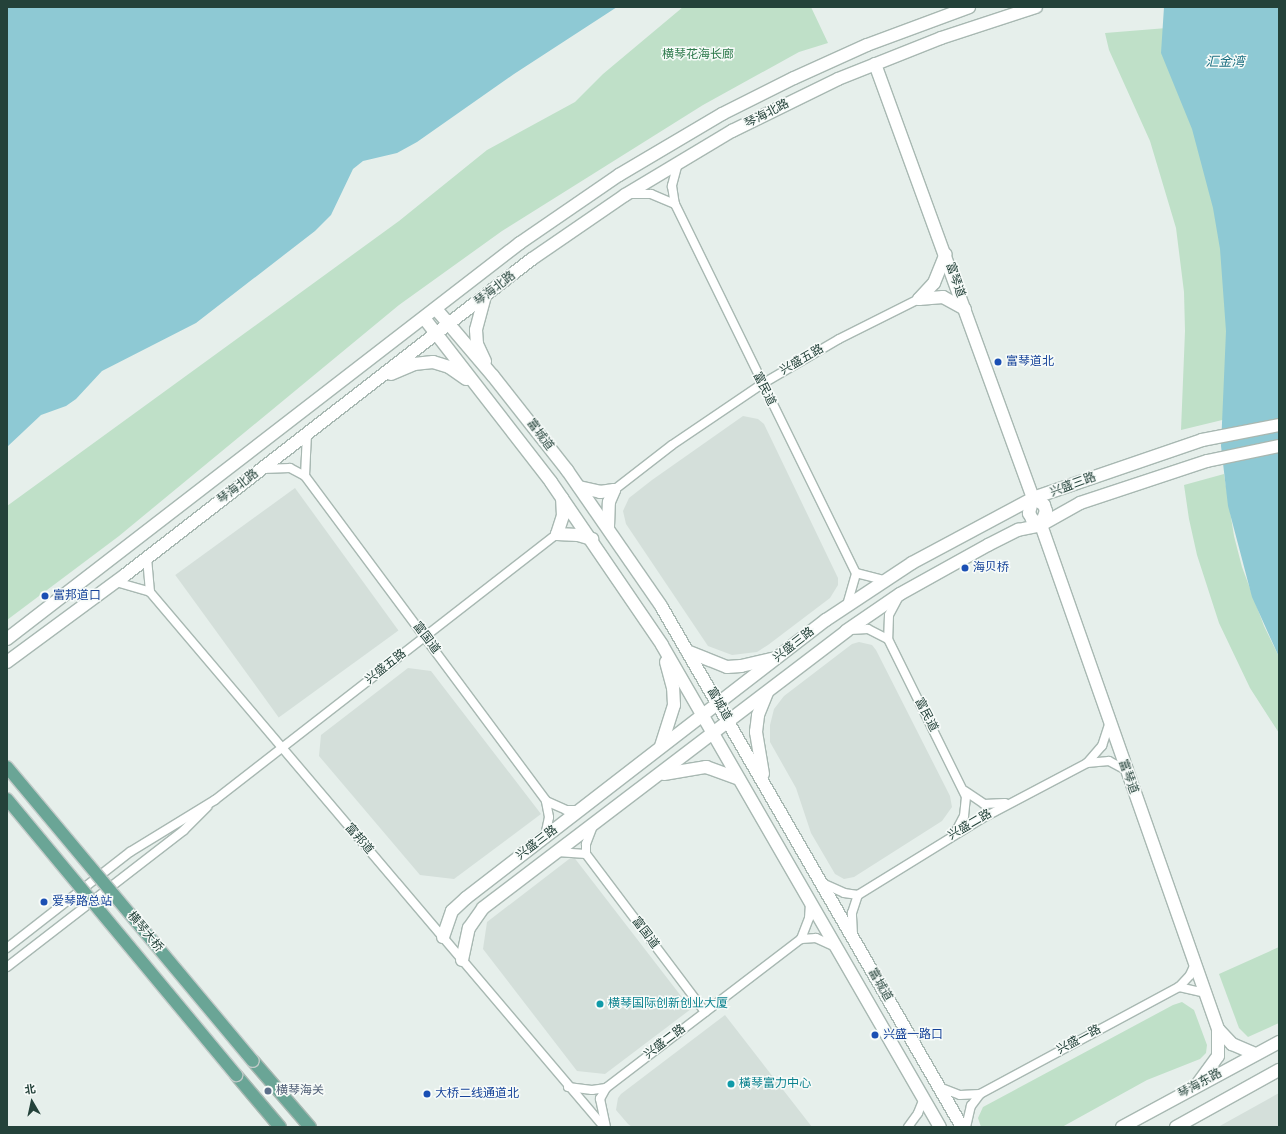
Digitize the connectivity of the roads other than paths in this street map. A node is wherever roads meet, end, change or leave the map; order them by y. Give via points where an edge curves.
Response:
1 (970, 7) edge
2 (1036, 7) edge
3 (875, 64) junction
4 (678, 162) junction
5 (625, 195) junction
6 (674, 204) junction
7 (946, 254) junction
8 (485, 296) junction
9 (919, 299) junction
10 (436, 309) junction
11 (965, 309) junction
12 (424, 318) junction
13 (448, 324) junction
14 (436, 334) junction
15 (494, 376) junction
16 (378, 379) junction
17 (762, 384) junction
18 (478, 388) junction
19 (1279, 425) edge
20 (307, 434) junction
21 (1279, 446) edge
22 (262, 469) junction
23 (305, 476) junction
24 (579, 487) junction
25 (614, 490) junction
26 (562, 498) junction
27 (1033, 498) junction
28 (1041, 525) junction
29 (608, 527) junction
30 (557, 534) junction
31 (592, 539) junction
32 (147, 558) junction
33 (856, 573) junction
34 (884, 580) junction
35 (116, 582) junction
36 (150, 592) junction
37 (900, 594) junction
38 (848, 604) junction
39 (18, 631) junction
40 (846, 631) junction
41 (425, 636) junction
42 (7, 639) edge
43 (888, 639) junction
44 (7, 643) edge
45 (662, 645) junction
46 (688, 651) junction
47 (778, 658) junction
48 (7, 662) edge
49 (768, 692) junction
50 (718, 702) junction
51 (702, 714) junction
52 (729, 722) junction
53 (1109, 724) junction
54 (713, 734) junction
55 (660, 747) junction
56 (280, 748) junction
57 (1087, 763) junction
58 (7, 767) edge
59 (1126, 770) junction
60 (659, 775) junction
61 (739, 779) junction
62 (765, 784) junction
63 (965, 791) junction
64 (7, 799) edge
65 (215, 800) junction
66 (546, 801) junction
67 (1008, 803) junction
68 (581, 810) junction
69 (593, 826) junction
70 (953, 835) junction
71 (545, 837) junction
72 (556, 852) junction
73 (586, 854) junction
74 (822, 883) junction
75 (858, 895) junction
76 (811, 900) junction
77 (443, 937) junction
78 (853, 938) junction
79 (801, 939) junction
80 (7, 948) edge
81 (838, 948) junction
82 (462, 960) junction
83 (1195, 964) junction
84 (7, 967) edge
85 (1179, 987) junction
86 (1205, 993) junction
87 (704, 1012) junction
88 (1218, 1029) junction
89 (1279, 1042) edge
90 (1256, 1054) junction
91 (1279, 1070) edge
92 (1198, 1085) junction
93 (568, 1087) junction
94 (939, 1087) junction
95 (606, 1088) junction
96 (980, 1094) junction
97 (924, 1098) junction
98 (280, 1127) edge
99 (310, 1127) edge
100 (605, 1127) edge
101 (908, 1127) edge
102 (940, 1127) edge
103 (962, 1127) edge
104 (966, 1127) edge
105 (1122, 1127) edge
106 (1176, 1127) edge

1 - 10 street, 琴海北路 via 830,61 758,95 687,133 624,171 552,220
2 - 3 street, 琴海北路 via 961,31
3 - 4 street, 琴海北路 via 767,113
3 - 7 street, 富琴道
4 - 5 street, 琴海北路
4 - 6 street via 672,186
5 - 6 street via 651,194
5 - 8 street, 琴海北路 via 564,236
6 - 17 street, 富民道
7 - 9 street via 934,283
7 - 11 street, 富琴道
8 - 13 street, 琴海北路
8 - 15 street via 478,317 476,337
9 - 11 street via 943,297
9 - 17 street, 兴盛五路 via 839,339
10 - 12 street, 琴海北路
10 - 13 street, 富城道
11 - 27 street, 富琴道
12 - 14 street, 富城道
12 - 39 street, 琴海北路
13 - 14 street, 琴海北路
13 - 15 street, 富城道
14 - 16 street, 琴海北路
14 - 18 street, 富城道
15 - 24 street, 富城道
16 - 18 street via 414,364 436,363 456,370
16 - 20 street, 琴海北路
17 - 25 street, 兴盛五路 via 672,445
17 - 33 street, 富民道
18 - 26 street, 富城道
19 - 27 street, 兴盛三路 via 1202,440
20 - 22 street, 琴海北路
20 - 23 street
21 - 28 street, 兴盛三路 via 1207,461 1111,491 1080,503
22 - 23 street via 290,468
22 - 32 street, 琴海北路
23 - 41 street, 富国道
24 - 25 street via 600,492
24 - 29 street, 富城道
25 - 29 street via 609,502
26 - 30 street via 563,516
26 - 31 street, 富城道
27 - 28 street via 1044,505 1046,511
27 - 34 street, 兴盛三路
28 - 37 street, 兴盛三路 via 1018,530
28 - 53 street, 富琴道
29 - 46 street, 富城道
30 - 31 street via 578,534
30 - 41 street, 兴盛五路
31 - 45 street, 富城道
32 - 35 street, 琴海北路
32 - 36 street
33 - 34 street
33 - 38 street
34 - 38 street, 兴盛三路
35 - 36 street
35 - 48 street, 琴海北路
36 - 56 street, 富邦道
37 - 40 street, 兴盛三路
37 - 43 street via 889,615
38 - 47 street, 兴盛三路
39 - 42 street, 琴海北路
39 - 44 street via 18,634
40 - 43 street via 868,630
40 - 49 street, 兴盛三路
41 - 56 street, 兴盛五路
41 - 66 street, 富国道
43 - 63 street, 富民道
45 - 51 street, 富城道
45 - 55 street via 673,688 674,705
46 - 47 street via 727,667
46 - 50 street, 富城道
47 - 50 street, 兴盛三路
49 - 52 street, 兴盛三路
49 - 62 street via 758,715 756,732
50 - 51 street, 兴盛三路
50 - 52 street, 富城道
51 - 54 street, 富城道
51 - 55 street, 兴盛三路
52 - 54 street, 兴盛三路
52 - 62 street, 富城道
53 - 57 street, 兴盛二路 via 1102,746
53 - 59 street, 富琴道
54 - 60 street, 兴盛三路
54 - 61 street, 富城道
55 - 68 street, 兴盛三路
56 - 65 street, 兴盛五路
56 - 77 street, 富邦道
57 - 59 street, 兴盛二路 via 1109,761
57 - 67 street, 兴盛二路
58 - 99 main road, 横琴大桥, bridge
59 - 83 street, 富琴道
60 - 61 street via 691,767 706,767
60 - 69 street, 兴盛三路
61 - 76 street, 富城道
62 - 74 street, 富城道
63 - 67 street, 富民道 via 984,804
63 - 70 street, 富民道 via 966,810
64 - 98 main road, 横琴大桥, bridge
65 - 80 street via 130,852
65 - 84 street via 184,830
66 - 68 street via 566,810
66 - 71 street via 549,817
67 - 70 street, 兴盛二路
68 - 71 street, 兴盛三路
69 - 72 street, 兴盛三路
69 - 73 street via 586,844
70 - 75 street, 兴盛二路
71 - 77 street, 兴盛三路 via 452,911
72 - 73 street via 574,851
72 - 82 street, 兴盛三路 via 483,908 469,928
73 - 87 street, 富国道
74 - 75 street via 844,893
74 - 78 street, 富城道
75 - 78 street via 852,913
76 - 79 street via 809,918
76 - 81 street, 富城道
77 - 82 street, 富邦道
78 - 94 street, 富城道
79 - 81 street via 816,938
79 - 87 street, 兴盛二路
81 - 97 street, 富城道
82 - 93 street, 富邦道
83 - 85 street, 兴盛一路 via 1190,975
83 - 86 street, 富琴道
85 - 86 street
85 - 96 street, 兴盛一路
86 - 88 street, 富琴道
87 - 95 street, 兴盛二路
88 - 90 street via 1232,1044
88 - 92 street via 1218,1056
89 - 90 street, 琴海东路
90 - 92 street, 琴海东路
91 - 106 street
92 - 105 street, 琴海东路
93 - 95 street via 592,1090
93 - 100 street
94 - 96 street, 兴盛一路 via 960,1095
94 - 103 street, 富城道
95 - 100 street via 600,1099
96 - 104 street via 971,1106
97 - 101 street
97 - 102 street, 富城道

